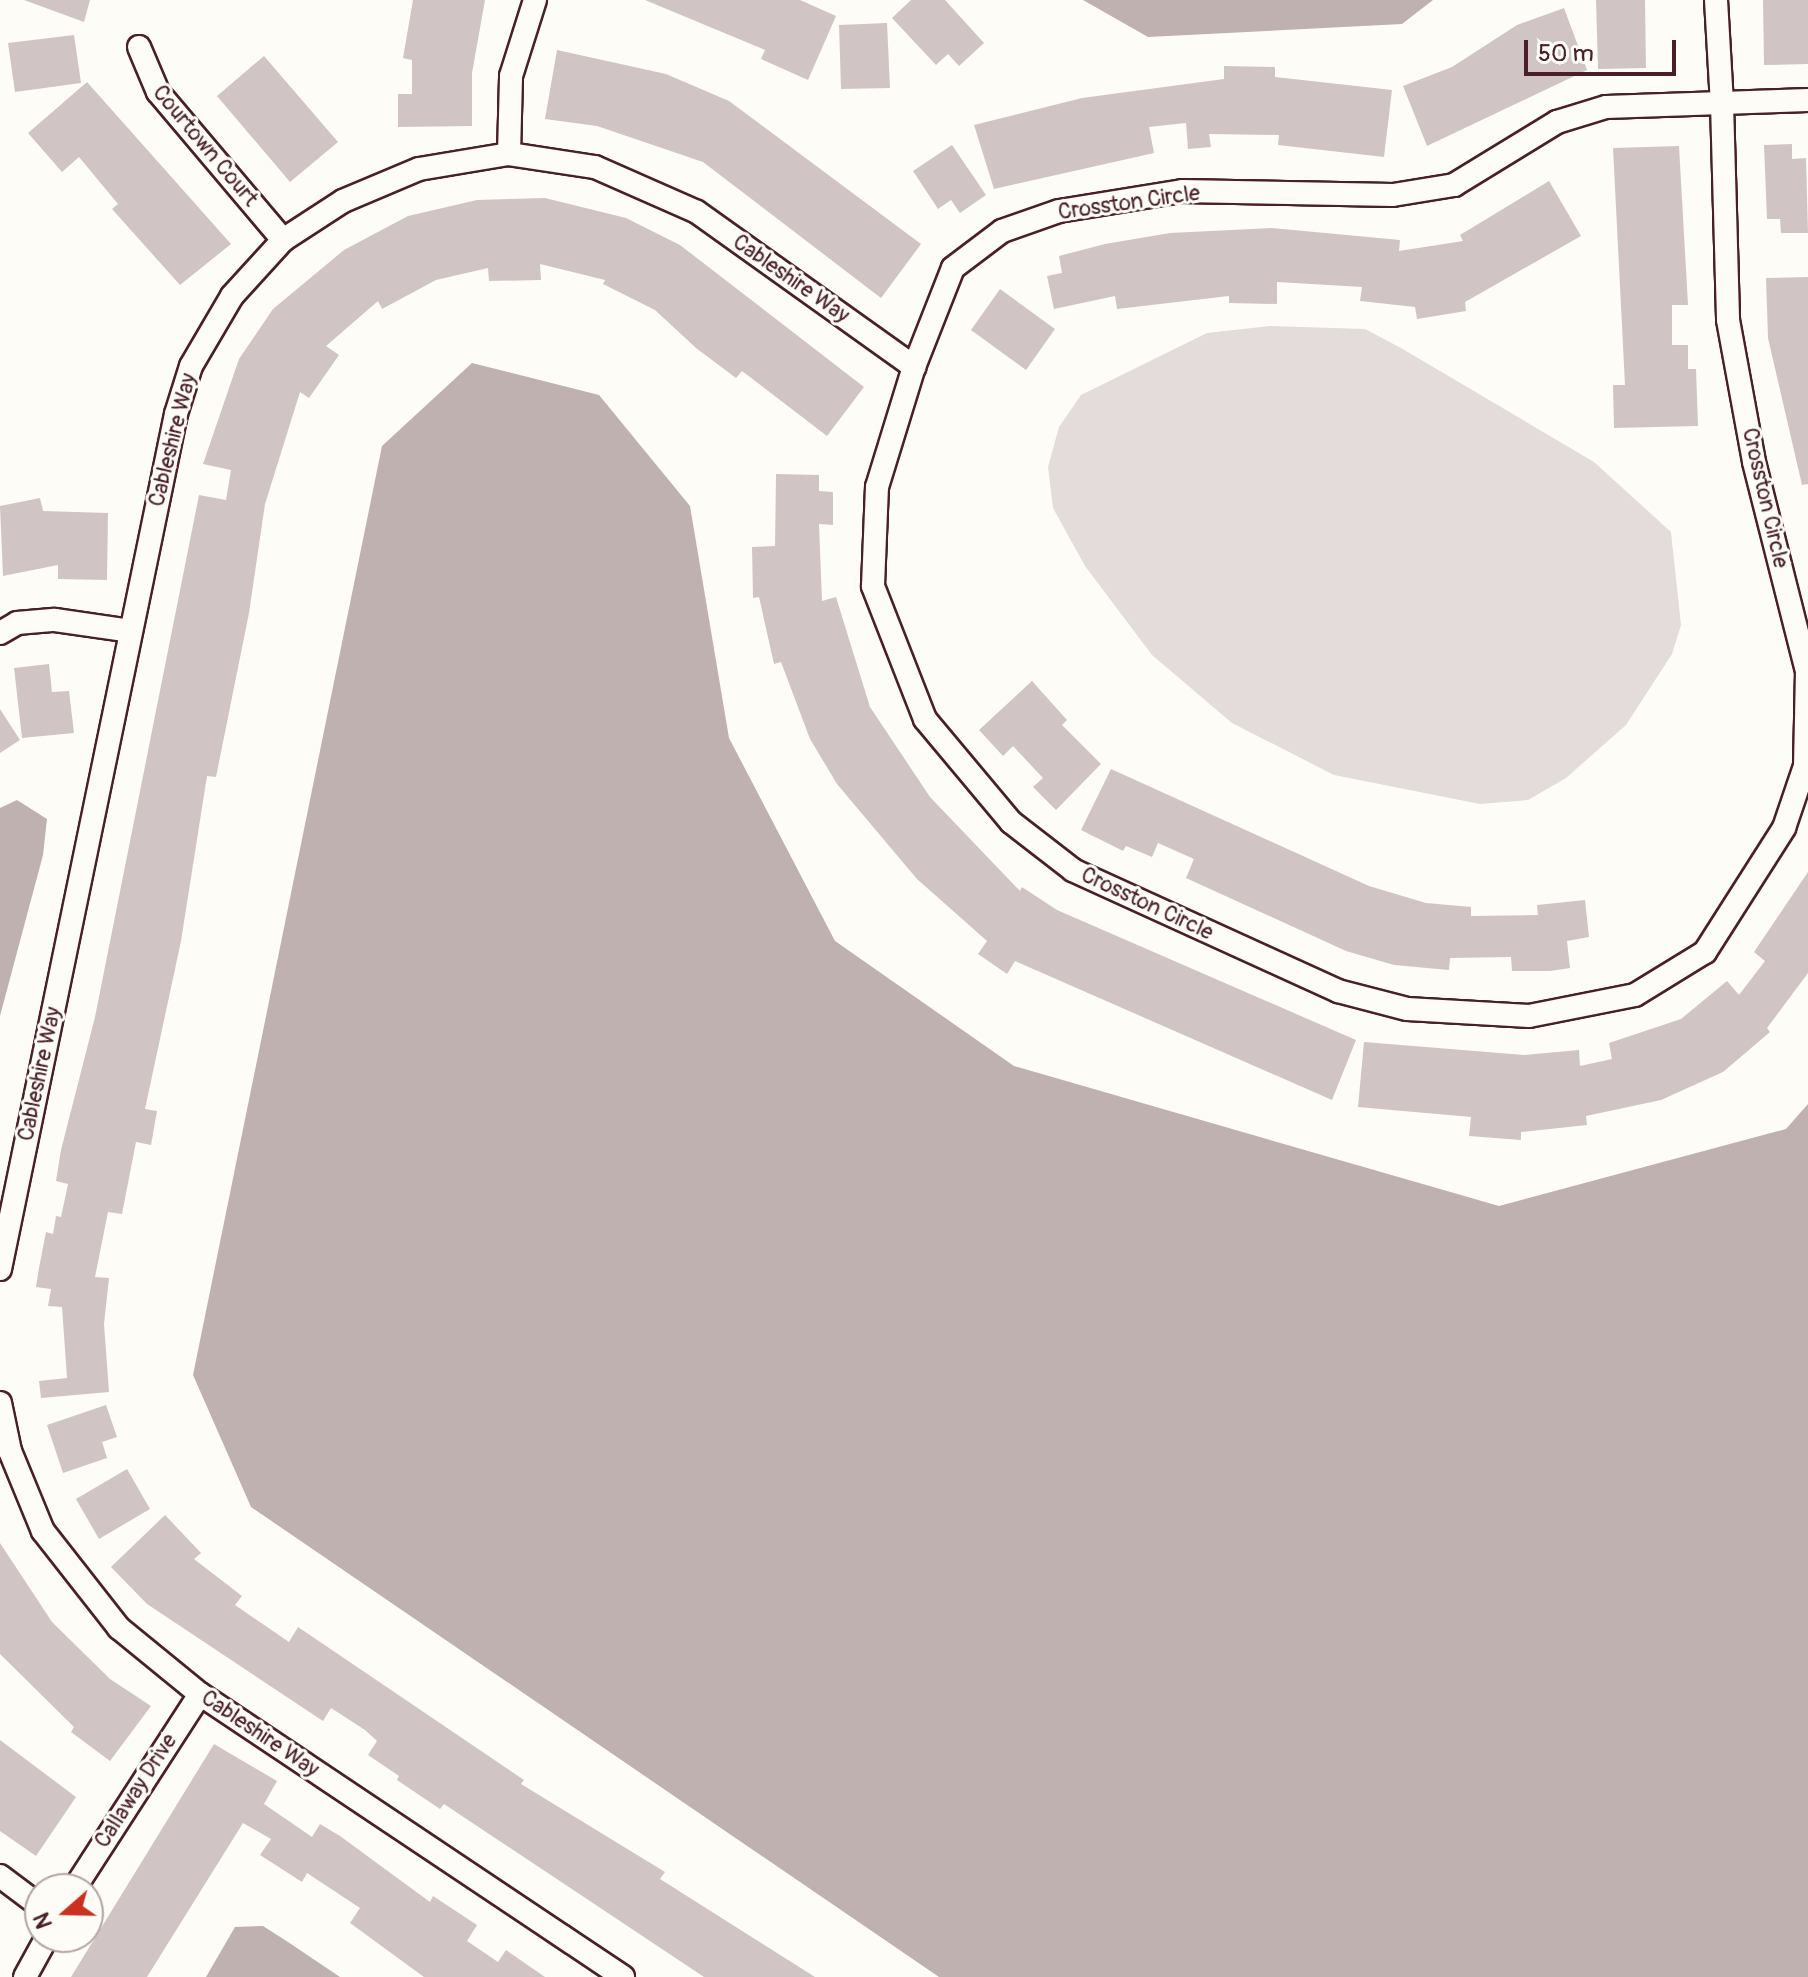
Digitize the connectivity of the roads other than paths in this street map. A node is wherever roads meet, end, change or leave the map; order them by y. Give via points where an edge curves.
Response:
1 (535, 0) edge
2 (1716, 0) edge
3 (139, 47) dead end
4 (1808, 100) edge
5 (1722, 103) junction
6 (509, 154) junction
7 (283, 240) junction
8 (914, 367) junction
9 (130, 631) junction
10 (0, 633) edge
11 (0, 1269) edge
12 (0, 1403) edge
13 (200, 1694) junction
14 (84, 1873) edge
15 (0, 1876) edge
16 (24, 1894) edge
17 (38, 1953) edge
18 (25, 1977) edge
19 (623, 1977) edge

1 - 6 street via 511,76
2 - 5 street, Crosston Circle
3 - 7 street, Courtown Court via 158,92
4 - 5 street
5 - 8 street, Crosston Circle via 1606,107 1557,122 1454,185 1393,195 1182,191 1059,211 1002,231 953,268
5 - 8 street, Crosston Circle via 1728,320 1754,462 1807,671 1805,766 1784,828 1705,952 1635,995 1529,1016 1407,1009 1338,991 1073,870 1011,822 925,719 873,586 877,487
6 - 7 street, Cableshire Way via 419,169 343,201
6 - 8 street, Cableshire Way via 595,167 697,212
7 - 9 street, Cableshire Way via 232,296 191,366
9 - 10 street via 55,620 17,623
9 - 11 street, Cableshire Way
12 - 13 street, Cableshire Way via 24,1492 67,1568 119,1628
13 - 14 street, Callaway Drive
13 - 19 street, Cableshire Way
15 - 16 street
17 - 18 street

